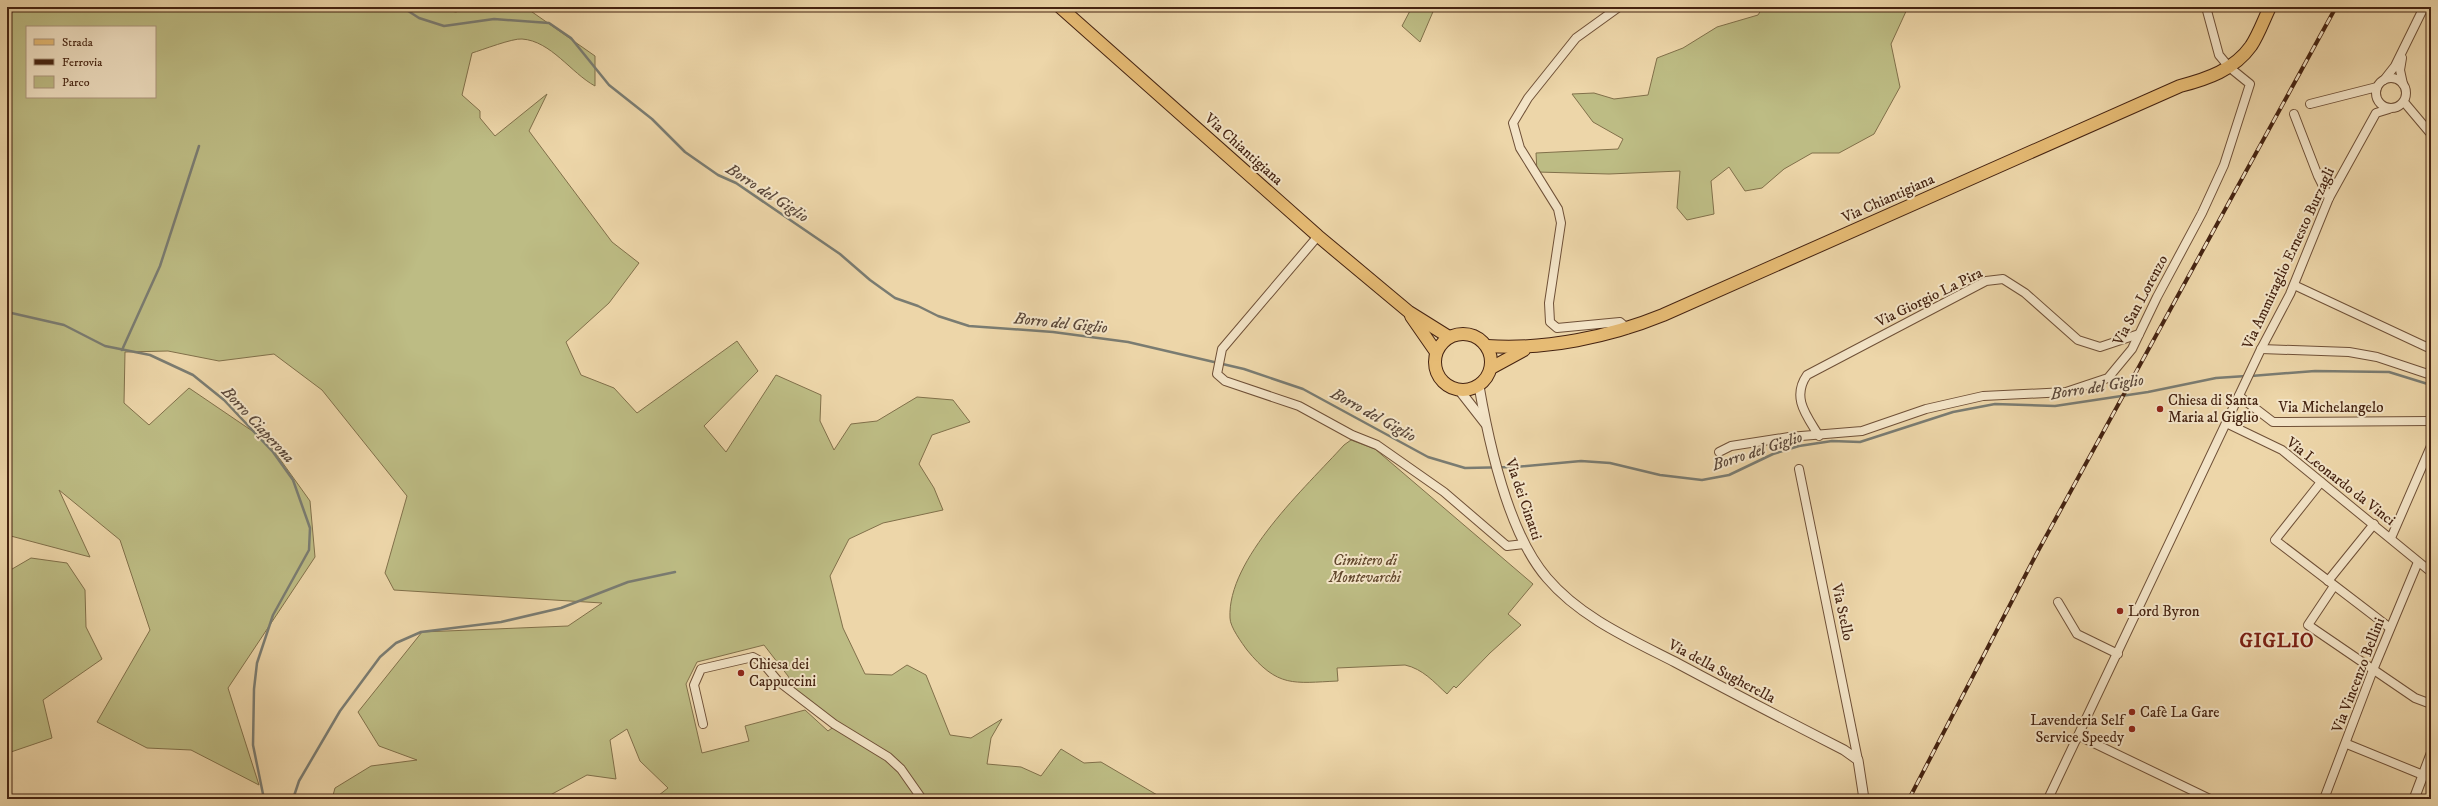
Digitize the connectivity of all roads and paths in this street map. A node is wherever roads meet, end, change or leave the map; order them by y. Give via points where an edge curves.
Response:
1 (1060, 7) edge
2 (1620, 7) edge
3 (2206, 7) edge
4 (2270, 7) edge
5 (2424, 7) edge
6 (2402, 51) junction
7 (2229, 67) junction
8 (2384, 80) junction
9 (2403, 84) junction
10 (2377, 87) junction
11 (2404, 102) junction
12 (2310, 104) dead end
13 (2393, 108) junction
14 (2294, 114) dead end
15 (2417, 120) junction
16 (2431, 134) edge
17 (2329, 198) junction
18 (1318, 236) junction
19 (2294, 285) junction
20 (1408, 312) junction
21 (1628, 329) junction
22 (2139, 334) junction
23 (1449, 337) junction
24 (1487, 346) junction
25 (1529, 348) junction
26 (2261, 349) junction
27 (2431, 349) edge
28 (1436, 352) junction
29 (1491, 368) junction
30 (2431, 375) edge
31 (1479, 386) junction
32 (1460, 391) junction
33 (2241, 393) junction
34 (2431, 421) edge
35 (2226, 423) junction
36 (1486, 425) junction
37 (1819, 436) junction
38 (2431, 446) edge
39 (1718, 452) dead end
40 (1799, 469) dead end
41 (2321, 482) junction
42 (2374, 524) junction
43 (2391, 538) junction
44 (1524, 544) junction
45 (2418, 562) junction
46 (2431, 572) edge
47 (1546, 577) joint
48 (2331, 584) junction
49 (2058, 602) dead end
50 (2390, 628) junction
51 (2118, 654) junction
52 (2373, 670) junction
53 (2431, 704) edge
54 (704, 724) dead end
55 (2079, 736) junction
56 (2347, 744) junction
57 (2431, 754) edge
58 (1858, 760) junction
59 (2429, 766) edge
60 (2423, 775) junction
61 (922, 799) edge
62 (1864, 799) edge
63 (2048, 799) edge
64 (2210, 799) edge
65 (2324, 799) edge
66 (2414, 799) edge

1 - 18 main road, Via Chiantigiana
2 - 21 street via 1576,38 1528,98 1513,123 1520,148 1558,208 1561,222 1548,303 1550,322 1558,328 1620,322
3 - 7 street via 2219,55
4 - 7 main road, Via Chiantigiana via 2251,46
5 - 6 street
6 - 8 street
6 - 9 street via 2400,70
7 - 21 main road, Via Chiantigiana via 2211,78 2173,89
7 - 22 street, Via San Lorenzo via 2250,84 2224,164 2202,213
8 - 9 street via 2395,78
8 - 10 street
9 - 11 street via 2407,93
10 - 12 street
10 - 13 street via 2378,101
11 - 13 street, Via Ammiraglio Ernesto Burzagli
11 - 15 street
13 - 15 street
13 - 17 street, Via Ammiraglio Ernesto Burzagli via 2376,113
14 - 17 street
15 - 16 street
17 - 19 street, Via Ammiraglio Ernesto Burzagli
18 - 20 main road, Via Chiantigiana
18 - 44 street via 1222,349 1217,374 1225,381 1299,406 1352,436 1377,445 1444,492 1507,546
19 - 26 street, Via Ammiraglio Ernesto Burzagli
19 - 27 street
20 - 23 main road, Via Chiantigiana
20 - 28 main road, Via Chiantigiana
21 - 25 main road, Via Chiantigiana
22 - 37 street, Via San Lorenzo via 2132,349 2108,378 2066,392 1983,396 1926,409 1862,431
22 - 37 street, Via Giorgio La Pira via 2100,347 2078,340 2025,293 2003,280 1986,281 1807,375 1801,384 1800,406
23 - 24 main road via 1457,334 1470,335
23 - 28 main road
24 - 25 main road, Via Chiantigiana
24 - 29 main road via 1492,360
25 - 29 main road, Via Chiantigiana
26 - 30 street via 2350,352 2377,357
26 - 33 street, Via Ammiraglio Ernesto Burzagli
28 - 32 main road via 1435,365 1439,377 1448,386
29 - 31 main road, Via Chiantigiana via 1489,375
31 - 32 main road
31 - 36 street, Via dei Cinatti
32 - 36 street
33 - 34 street, Via Michelangelo via 2273,422
33 - 35 street, Via Ammiraglio Ernesto Burzagli
35 - 41 street, Via Leonardo da Vinci via 2282,450
35 - 51 street, Via Ammiraglio Ernesto Burzagli
36 - 44 street, Via dei Cinatti via 1502,483
37 - 39 street, Via San Lorenzo via 1789,437 1731,446
38 - 43 street
40 - 58 street, Via Stello
41 - 42 street, Via Leonardo da Vinci
41 - 48 street via 2275,540
42 - 43 street, Via Leonardo da Vinci
42 - 48 street
43 - 45 street, Via Leonardo da Vinci
44 - 47 street, Via dei Cinatti
45 - 46 street, Via Leonardo da Vinci
45 - 50 street, Via Vincenzo Bellini
47 - 58 street, Via della Sugherella via 1574,604 1613,629 1844,750
48 - 50 street
48 - 52 street via 2308,625
49 - 51 street via 2076,634
50 - 52 street, Via Vincenzo Bellini
51 - 55 street, Via Ammiraglio Ernesto Burzagli
52 - 53 street via 2415,698
52 - 56 street, Via Vincenzo Bellini
54 - 61 street via 694,685 701,669 753,657 762,662 778,681 834,724 888,757 901,769
55 - 63 street, Via Ammiraglio Ernesto Burzagli
55 - 64 street
56 - 60 street
56 - 65 street, Via Vincenzo Bellini
57 - 59 street
58 - 62 street
59 - 60 street
60 - 66 street

